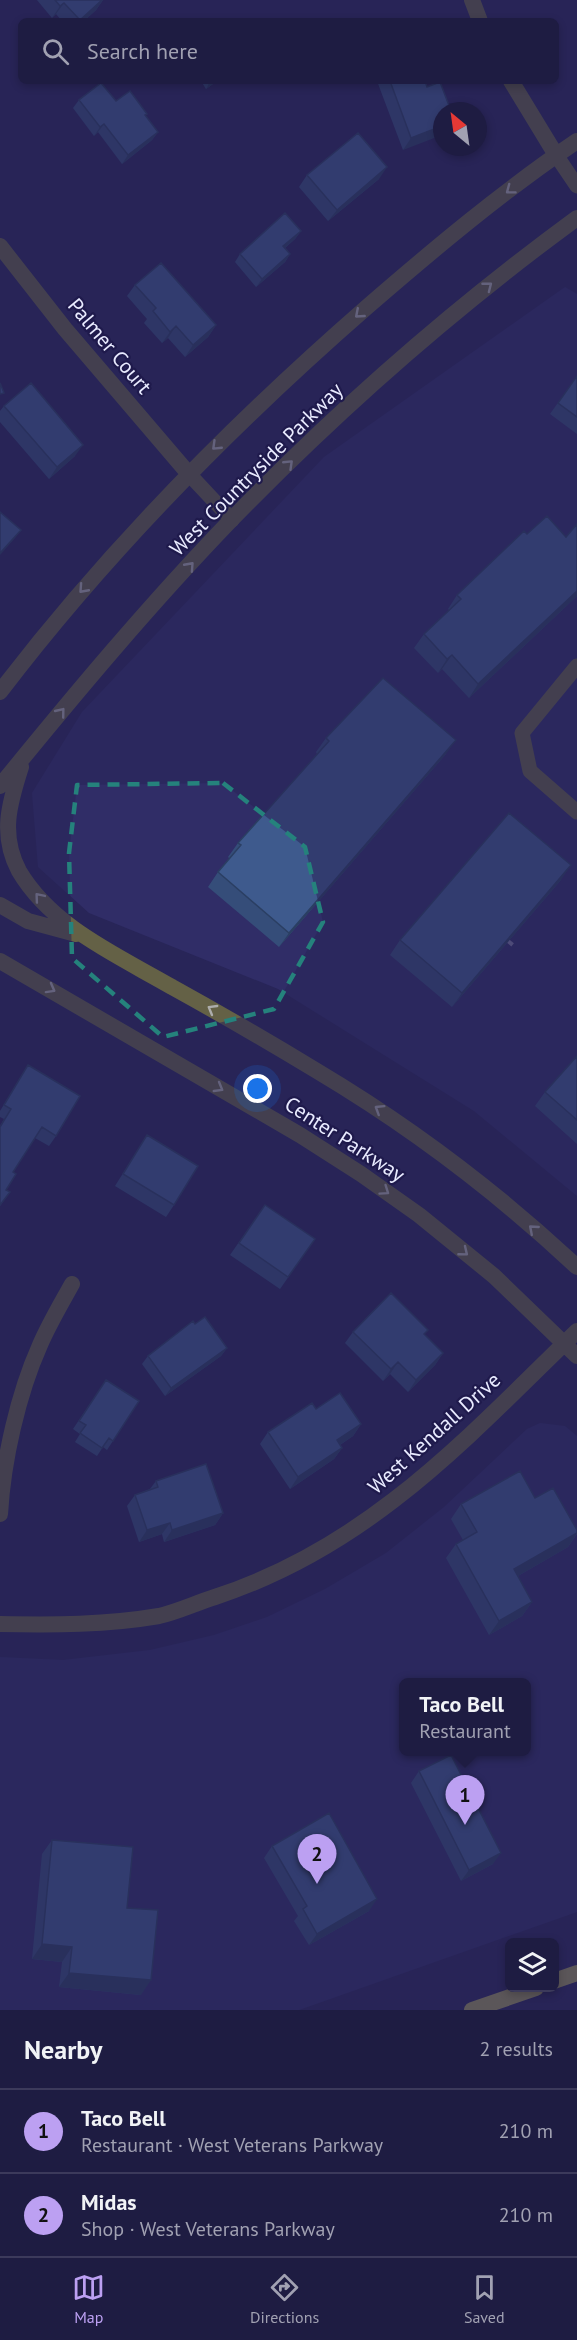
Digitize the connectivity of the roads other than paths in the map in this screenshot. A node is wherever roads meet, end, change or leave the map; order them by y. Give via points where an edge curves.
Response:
1 (472, 0) edge
2 (479, 18) edge
3 (513, 84) edge
4 (577, 141) edge
5 (556, 155) junction
6 (577, 186) edge
7 (577, 218) edge
8 (0, 246) edge
9 (188, 473) junction
10 (232, 520) junction
11 (577, 666) edge
12 (0, 692) edge
13 (24, 757) junction
14 (0, 786) edge
15 (577, 812) edge
16 (0, 905) edge
17 (83, 935) junction
18 (0, 961) edge
19 (577, 1267) edge
20 (72, 1284) dead end
21 (571, 1337) edge
22 (577, 1356) edge
23 (0, 1514) edge
24 (0, 1624) edge
25 (577, 1973) edge
26 (559, 1980) edge
27 (524, 1992) edge
28 (472, 2010) edge

1 - 2 street
3 - 5 street
4 - 5 street, West Countryside Parkway
5 - 6 lane
5 -> 9 street, West Countryside Parkway via 444,240 311,356
10 -> 7 street, West Countryside Parkway via 442,323
8 - 9 street, Palmer Court
9 - 10 lane
9 -> 12 street, West Countryside Parkway via 49,627
13 -> 10 street, West Countryside Parkway
11 - 15 lane via 522,734 530,771
13 - 14 street, West Countryside Parkway
17 -> 13 street, Center Parkway via 41,902 18,870 5,837 9,803
16 - 17 street, Center Parkway via 28,921
19 -> 17 street, Center Parkway via 479,1181 390,1116
18 -> 21 street, Center Parkway via 361,1174 419,1215
20 - 23 street via 39,1346 20,1407 1,1492
21 - 22 street, Center Parkway
21 - 24 street, West Kendall Drive via 398,1499 288,1569 161,1615 77,1626
25 - 26 main road
27 - 28 main road

